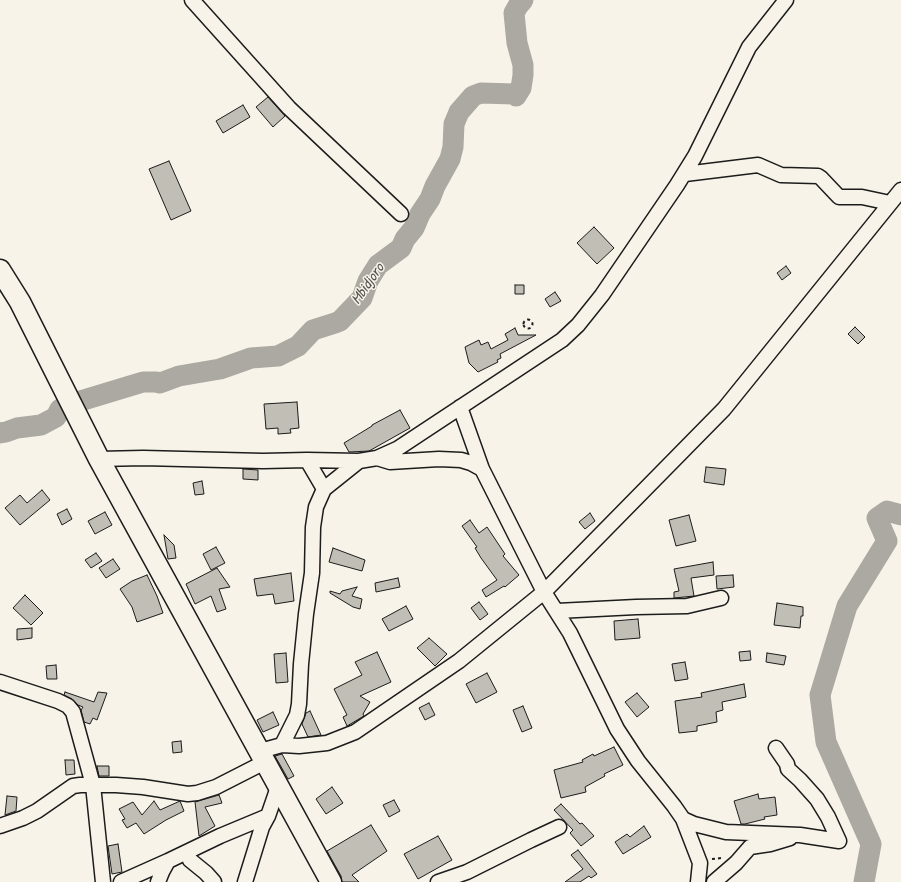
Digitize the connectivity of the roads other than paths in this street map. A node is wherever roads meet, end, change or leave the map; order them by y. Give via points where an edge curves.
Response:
1 (192, 0) edge
2 (786, 0) edge
3 (684, 174) junction
4 (901, 190) edge
5 (890, 203) junction
6 (401, 214) dead end
7 (0, 270) edge
8 (460, 407) junction
9 (377, 458) junction
10 (99, 459) junction
11 (307, 460) junction
12 (359, 461) junction
13 (482, 469) junction
14 (324, 488) junction
15 (544, 592) junction
16 (721, 598) dead end
17 (557, 611) junction
18 (0, 682) edge
19 (282, 745) junction
20 (776, 748) dead end
21 (262, 756) junction
22 (93, 785) junction
23 (278, 787) junction
24 (268, 816) junction
25 (683, 819) junction
26 (0, 826) edge
27 (559, 827) dead end
28 (800, 835) junction
29 (187, 852) junction
30 (251, 860) junction
31 (168, 861) junction
32 (103, 882) edge
33 (121, 882) edge
34 (158, 882) edge
35 (214, 882) edge
36 (245, 882) edge
37 (252, 882) edge
38 (331, 882) edge
39 (438, 882) edge
40 (698, 882) edge
41 (714, 882) edge

1 - 6 street via 289,108
2 - 3 street via 749,47
3 - 5 street via 758,164 781,175 818,176 839,197 862,197
3 - 8 street via 578,326 562,340
4 - 5 street
5 - 15 street via 724,409
7 - 10 street via 20,302
8 - 9 street
8 - 13 street
9 - 12 street
9 - 13 street via 390,462 461,460
10 - 11 street
10 - 21 street
11 - 12 street
11 - 14 street
12 - 14 street
13 - 15 street
14 - 19 street via 316,507 313,527 312,573 299,704 297,715
15 - 17 street
15 - 19 street via 459,661 355,732 327,743
16 - 17 street via 688,606
17 - 25 street via 617,729
18 - 22 street via 68,706 73,712
19 - 21 street
20 - 28 street via 788,769 817,799 840,841
21 - 22 street via 216,787 197,793
21 - 23 street
22 - 26 street via 73,786 37,811
22 - 32 street
23 - 24 street
23 - 38 street
24 - 29 street
24 - 30 street
25 - 28 street via 726,832
25 - 40 street via 700,863
27 - 39 street via 467,872
28 - 41 street via 750,847
29 - 31 street
29 - 35 street via 190,860
30 - 36 street
30 - 37 street
31 - 33 street
31 - 34 street

